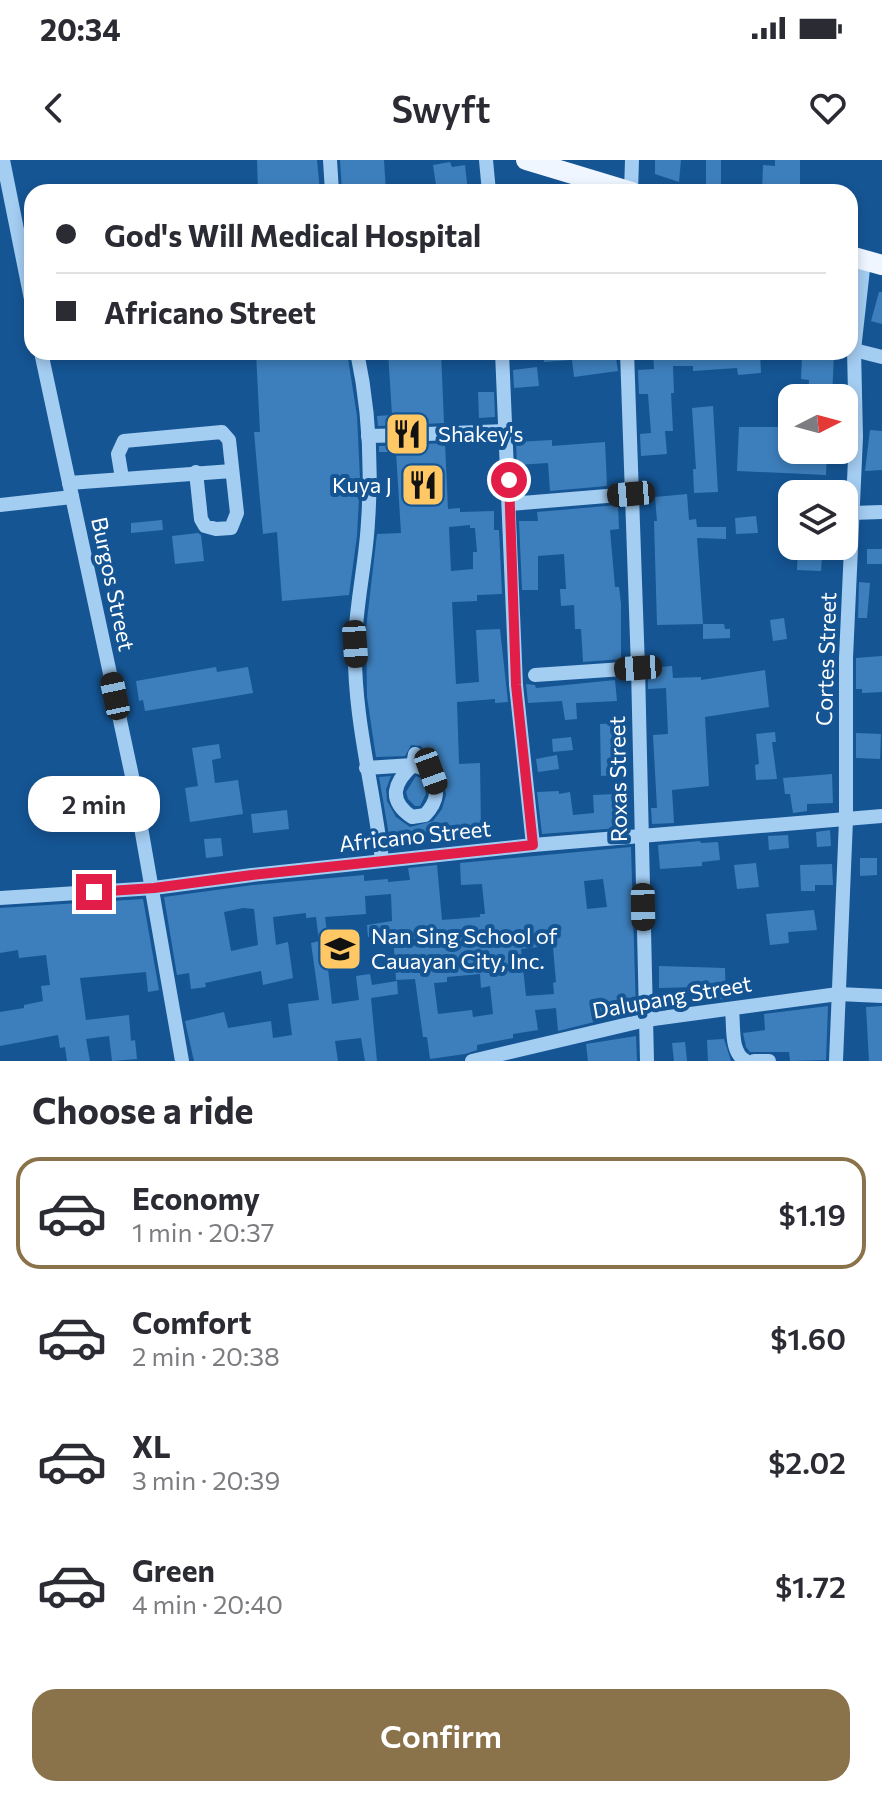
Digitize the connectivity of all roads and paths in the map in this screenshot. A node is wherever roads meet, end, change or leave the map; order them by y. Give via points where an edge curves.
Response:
1 (3, 160) edge
2 (330, 160) edge
3 (486, 160) edge
4 (526, 160) edge
5 (632, 160) edge
6 (332, 184) edge
7 (488, 184) edge
8 (606, 184) edge
9 (632, 184) edge
10 (865, 260) edge
11 (24, 264) edge
12 (858, 308) edge
13 (858, 351) edge
14 (882, 357) edge
15 (43, 360) edge
16 (359, 360) edge
17 (502, 360) edge
18 (627, 360) edge
19 (852, 360) edge
20 (506, 431) junction
21 (368, 436) junction
22 (232, 471) junction
23 (196, 472) junction
24 (122, 478) junction
25 (854, 480) edge
26 (70, 490) junction
27 (631, 494) junction
28 (510, 504) junction
29 (0, 505) edge
30 (882, 512) edge
31 (858, 513) edge
32 (850, 560) edge
33 (638, 668) junction
34 (535, 675) dead end
35 (414, 760) dead end
36 (366, 768) junction
37 (882, 816) edge
38 (846, 820) junction
39 (642, 836) junction
40 (533, 845) junction
41 (382, 861) junction
42 (154, 888) junction
43 (0, 898) edge
44 (838, 994) junction
45 (882, 996) edge
46 (732, 1010) junction
47 (646, 1020) junction
48 (182, 1061) edge
49 (472, 1061) edge
50 (647, 1061) edge
51 (746, 1061) edge
52 (754, 1061) edge
53 (769, 1061) edge
54 (836, 1061) edge

1 - 11 street
2 - 6 street
3 - 7 street
4 - 8 main road
5 - 9 street
10 - 12 street, Cortes Street
13 - 14 street
15 - 26 street, Burgos Street
16 - 21 street
17 - 20 street
18 - 27 street, Roxas Street
19 - 25 street, Cortes Street
20 - 21 street
20 - 28 street
21 - 36 street via 368,524 355,644
22 - 23 street
22 - 23 street via 235,521 231,528 216,529 201,519
22 - 24 street via 229,440 218,431 124,441 118,454
23 - 24 street
24 - 26 street
26 - 29 street
26 - 42 street, Burgos Street
27 - 28 street
27 - 33 street, Roxas Street
28 - 40 street via 516,685
30 - 31 street
32 - 38 street, Cortes Street
33 - 34 street
33 - 39 street, Roxas Street
35 - 36 street
36 - 41 street
37 - 38 street, Africano Street
38 - 39 street, Africano Street
38 - 44 street, Cortes Street
39 - 40 street, Africano Street
39 - 47 street, Roxas Street
40 - 41 street, Africano Street
41 - 42 street, Africano Street
42 - 43 street, Africano Street
42 - 48 street, Burgos Street
44 - 45 street, Dalupang Street
44 - 46 street, Dalupang Street
44 - 54 street, Cortes Street
46 - 47 street, Dalupang Street
46 - 51 street via 736,1050
47 - 49 street, Dalupang Street
47 - 50 street, Roxas Street
52 - 53 street

